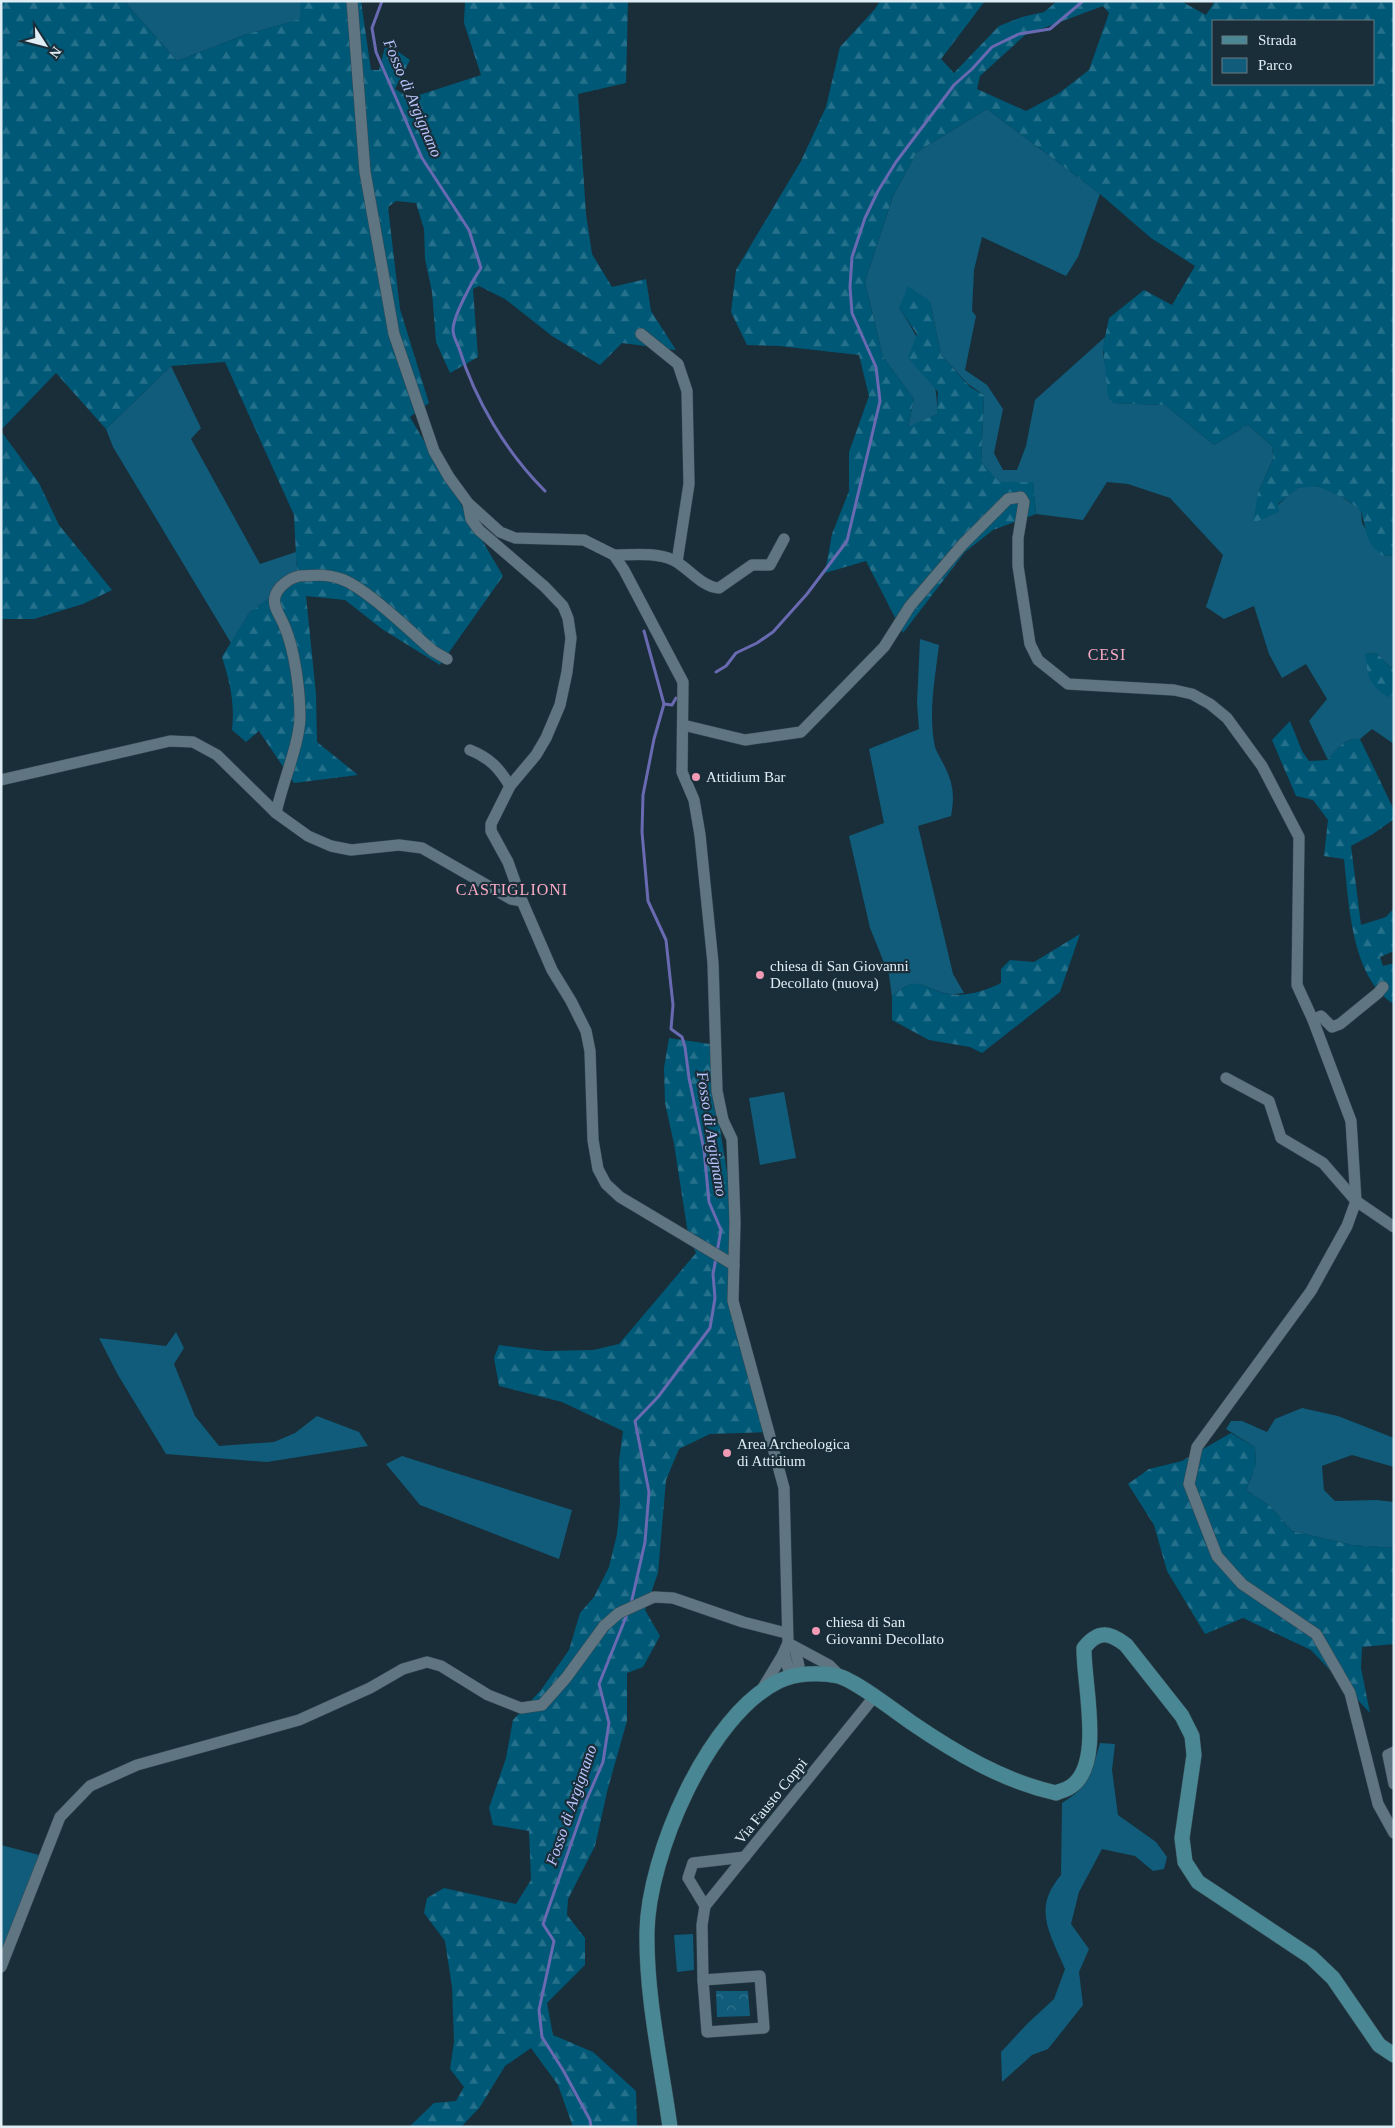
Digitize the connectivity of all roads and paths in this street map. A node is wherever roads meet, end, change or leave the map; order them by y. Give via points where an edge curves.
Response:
1 (352, 1) edge
2 (641, 334) dead end
3 (468, 503) junction
4 (784, 539) dead end
5 (614, 555) junction
6 (677, 562) junction
7 (447, 659) dead end
8 (683, 725) junction
9 (470, 750) dead end
10 (1, 780) edge
11 (510, 786) junction
12 (276, 813) junction
13 (522, 900) junction
14 (1383, 987) dead end
15 (1313, 1020) junction
16 (1226, 1078) dead end
17 (1356, 1201) junction
18 (1394, 1228) edge
19 (731, 1264) junction
20 (788, 1644) junction
21 (796, 1676) junction
22 (840, 1676) junction
23 (760, 1692) junction
24 (874, 1697) junction
25 (1394, 1752) edge
26 (1394, 1784) edge
27 (1394, 1833) edge
28 (745, 1857) junction
29 (705, 1906) junction
30 (1, 1967) edge
31 (703, 1980) junction
32 (1394, 2055) edge
33 (670, 2127) edge

1 - 3 street via 365,172 394,334 434,451
2 - 6 street via 678,364 686,390 689,484
3 - 5 street via 500,532 515,538 584,540
3 - 11 street via 471,519 479,530 545,586 563,606 571,638 568,672 560,705 536,755
4 - 6 street via 770,565 752,565 719,588 708,585
5 - 6 street via 660,556
5 - 8 street via 684,682
7 - 12 street via 433,651 356,586 316,574 294,577 281,586 275,597 275,606 293,651 300,717
8 - 15 street via 745,740 801,732 884,647 906,611 963,544 1008,499 1021,497 1024,502 1018,538 1018,566 1030,644 1038,660 1068,684 1174,690 1192,694 1227,718 1262,766 1299,837 1297,985
8 - 19 street via 682,772 694,800 707,893 717,1091 723,1120 732,1139
9 - 11 street via 498,767
10 - 12 street via 170,741 193,742 218,755
11 - 13 street via 491,824 491,831 508,862
12 - 13 street via 308,836 331,846 351,850 399,845 422,848 511,899
13 - 19 street via 552,970 586,1031 590,1050 594,1140 598,1169 606,1184 620,1197
14 - 15 street via 1340,1024 1332,1027 1321,1016
15 - 17 street via 1351,1121
16 - 17 street via 1269,1101 1281,1138 1323,1164
17 - 18 street
17 - 27 street via 1347,1226 1311,1291 1197,1447 1189,1484 1217,1556 1242,1584 1316,1634 1350,1693 1378,1804
19 - 20 street via 733,1301 784,1488
20 - 21 street via 799,1666
20 - 22 street via 829,1665
20 - 23 street
20 - 30 street via 743,1622 673,1598 654,1597 619,1613 604,1626 542,1705 521,1708 488,1695 441,1666 427,1662 403,1669 370,1688 299,1720 137,1765 90,1786 60,1817
21 - 22 main road via 818,1673
21 - 23 main road via 780,1680
22 - 24 main road
23 - 33 main road via 725,1731 688,1787 667,1836 653,1886 647,1930 650,1984
24 - 28 street, Via Fausto Coppi
24 - 32 main road via 982,1766 1056,1793 1071,1787 1081,1776 1088,1757 1090,1713 1084,1648 1101,1634 1115,1636 1126,1645 1182,1716 1192,1736 1194,1755 1182,1838 1185,1862 1198,1882 1311,1958 1333,1978 1379,2045
25 - 26 street via 1388,1755
28 - 29 street
28 - 29 street, Via Fausto Coppi via 693,1863 688,1878
29 - 31 street
31 - 31 street via 707,2032 764,2028 760,1976

